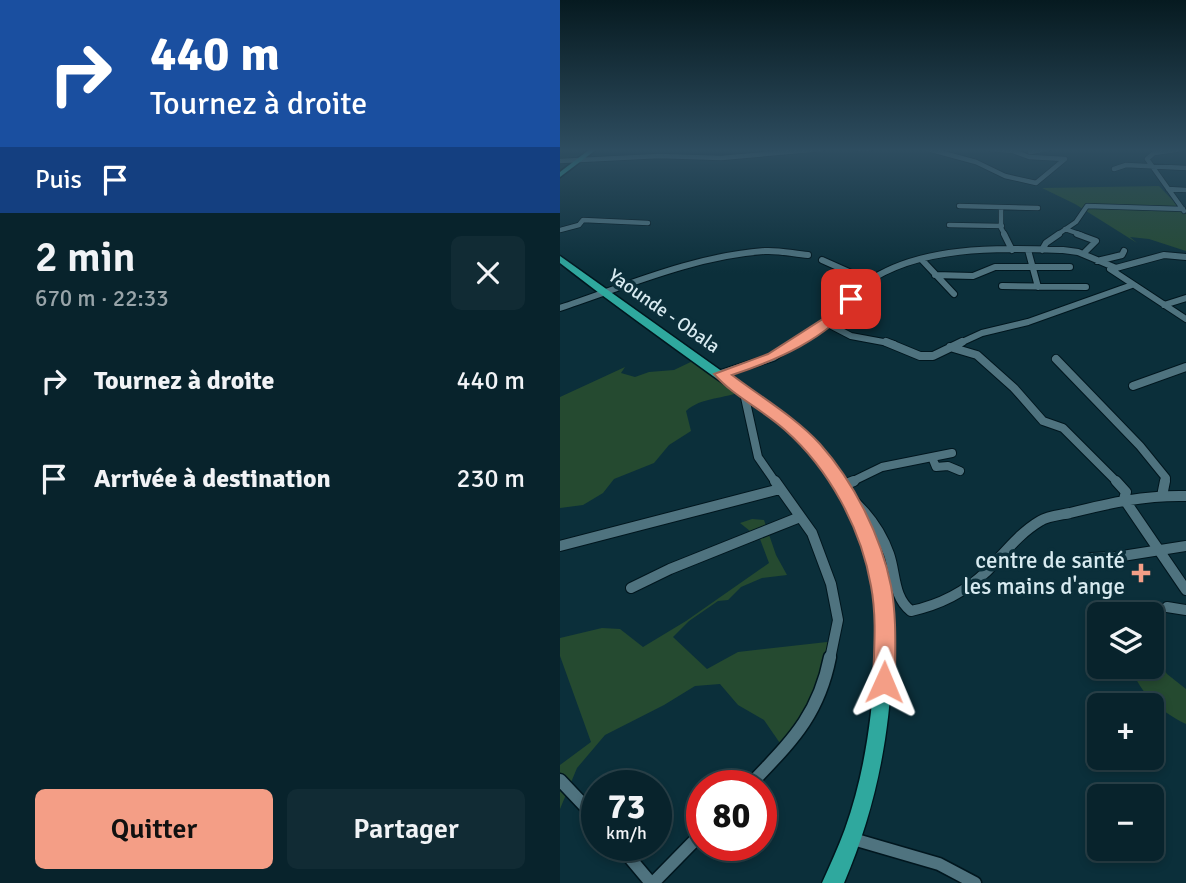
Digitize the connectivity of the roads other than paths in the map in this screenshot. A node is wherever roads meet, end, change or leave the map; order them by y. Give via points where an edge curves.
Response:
1 (1169, 190) edge
2 (960, 206) dead end
3 (1001, 208) junction
4 (1038, 208) dead end
5 (1184, 211) edge
6 (648, 223) dead end
7 (948, 225) dead end
8 (1002, 226) junction
9 (1065, 229) junction
10 (560, 230) edge
11 (1012, 250) junction
12 (1028, 250) junction
13 (1042, 250) junction
14 (1124, 251) dead end
15 (1084, 253) junction
16 (808, 255) dead end
17 (1186, 258) edge
18 (560, 259) edge
19 (822, 260) dead end
20 (922, 260) junction
21 (1097, 261) junction
22 (1033, 267) junction
23 (1070, 267) dead end
24 (1108, 267) junction
25 (935, 275) junction
26 (869, 281) junction
27 (1132, 285) junction
28 (1002, 286) dead end
29 (1086, 287) dead end
30 (1038, 288) junction
31 (604, 293) junction
32 (954, 294) dead end
33 (1186, 298) edge
34 (1164, 305) junction
35 (560, 308) edge
36 (1186, 319) edge
37 (826, 323) junction
38 (950, 347) junction
39 (1055, 359) dead end
40 (1186, 367) edge
41 (721, 374) junction
42 (1133, 386) dead end
43 (744, 393) junction
44 (952, 453) dead end
45 (932, 457) junction
46 (960, 471) dead end
47 (780, 489) junction
48 (843, 490) junction
49 (1162, 496) junction
50 (1186, 496) edge
51 (1124, 499) junction
52 (800, 517) junction
53 (1186, 546) edge
54 (560, 547) edge
55 (1160, 550) junction
56 (1091, 558) dead end
57 (631, 588) dead end
58 (1186, 590) edge
59 (1167, 607) dead end
60 (1186, 610) edge
61 (764, 770) edge
62 (560, 780) edge
63 (581, 802) edge
64 (853, 839) junction
65 (686, 850) edge
66 (633, 861) edge
67 (652, 883) edge
68 (833, 883) edge
69 (975, 883) edge

1 - 5 street
2 - 3 street
3 - 4 street
3 - 8 street
5 - 9 street via 1087,206
6 - 10 street via 583,220
7 - 8 street
8 - 11 street
9 - 13 street
9 - 15 street via 1096,241
11 - 12 street
11 - 20 street
12 - 13 street
12 - 22 street
13 - 15 street
14 - 21 street
15 - 21 street
16 - 31 street via 743,253
17 - 24 street via 1164,255
18 - 31 highway, Yaounde - Obala
19 - 26 street
20 - 25 street
20 - 26 street
21 - 24 street
22 - 23 street
22 - 25 street via 995,267 973,276
22 - 30 street
24 - 27 street
25 - 32 street
26 - 37 street
27 - 34 street
27 - 38 street
28 - 30 street
29 - 30 street
31 - 35 street
31 - 41 highway, Yaounde - Obala
33 - 34 street
34 - 36 street
37 - 38 street via 851,336 894,344 920,356 933,356
37 - 41 street via 773,356
38 - 51 street via 977,355 1043,421 1063,428 1126,492
39 - 49 street via 1077,376 1154,460 1166,478
40 - 42 street
41 - 43 highway, Yaounde - Obala
43 - 47 street via 758,457
43 - 48 highway, Yaounde - Obala via 815,449
44 - 45 street
45 - 46 street via 936,467
45 - 48 street via 881,467
47 - 52 street
47 - 54 street
48 - 51 street via 861,505 885,544 898,600 911,611 964,591 1041,520
48 - 64 highway, Yaounde - Obala via 865,533 881,585 885,626 880,728
49 - 50 street
49 - 51 street
51 - 55 street
52 - 57 street
52 - 61 street via 812,533 831,584 838,620 825,683 802,729
53 - 55 street
55 - 56 street
55 - 58 street
59 - 60 street
62 - 63 street
64 - 68 highway, Yaounde - Obala
64 - 69 street via 939,864
65 - 67 street
66 - 67 street

